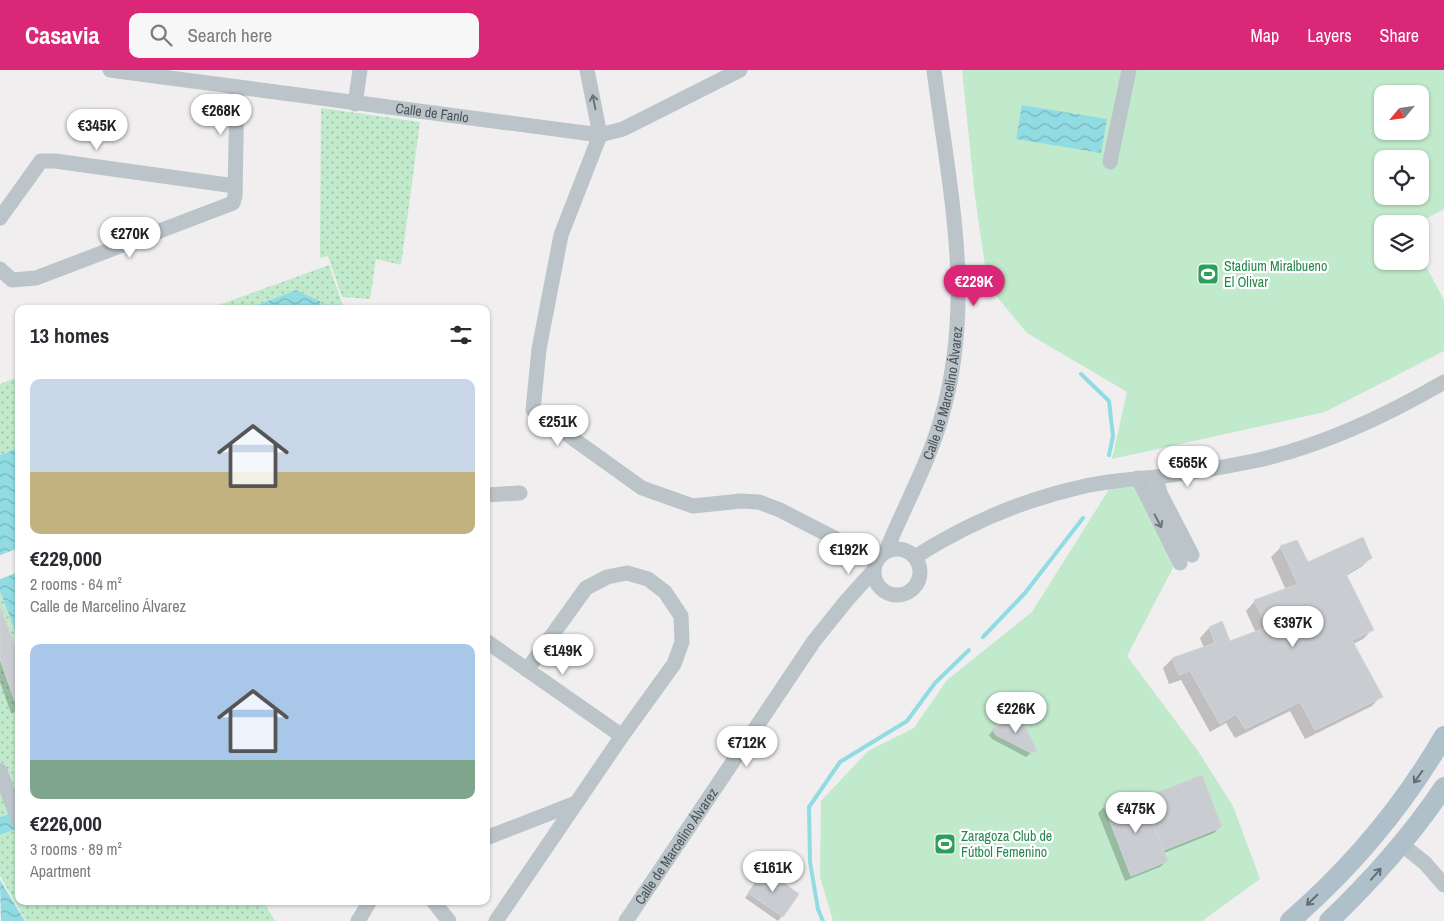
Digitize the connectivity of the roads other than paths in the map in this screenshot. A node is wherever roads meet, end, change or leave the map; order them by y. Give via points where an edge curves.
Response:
1 (110, 70) edge
2 (360, 70) edge
3 (587, 70) edge
4 (738, 70) edge
5 (934, 70) edge
6 (1129, 70) edge
7 (237, 87) junction
8 (355, 104) junction
9 (600, 135) junction
10 (1110, 162) dead end
11 (235, 186) junction
12 (0, 218) edge
13 (0, 269) edge
14 (1444, 382) edge
15 (1156, 477) junction
16 (1138, 478) junction
17 (520, 493) dead end
18 (490, 495) edge
19 (914, 557) junction
20 (884, 558) junction
21 (878, 586) junction
22 (847, 600) junction
23 (490, 644) edge
24 (527, 670) junction
25 (622, 736) junction
26 (1444, 736) edge
27 (0, 771) edge
28 (1444, 787) edge
29 (576, 803) junction
30 (15, 810) edge
31 (490, 836) edge
32 (1401, 844) junction
33 (1444, 885) edge
34 (368, 905) edge
35 (436, 905) edge
36 (358, 921) edge
37 (449, 921) edge
38 (496, 921) edge
39 (626, 921) edge
40 (1290, 921) edge
41 (1329, 921) edge

1 - 7 street, Calle de Fanlo
2 - 8 street
9 -> 3 street
4 - 9 street, Calle de Fanlo via 623,129
5 - 20 street, Calle de Marcelino Álvarez via 956,230 960,295 955,350 941,419
6 - 10 street
7 - 8 street, Calle de Fanlo
7 - 11 street
8 - 9 street, Calle de Fanlo
9 - 20 street via 562,235 541,340 532,410 642,488 693,506 759,502
11 - 12 street via 55,160 41,162
11 - 13 street via 235,200 225,208 36,278 12,280
14 - 15 street via 1344,433 1251,462
15 - 16 street
16 -> 15 street via 1186,559
16 - 19 street via 1082,486 1034,501 982,521
17 - 18 street
19 - 20 street
19 - 21 street via 920,571 912,589 894,594
20 - 21 street, Calle de Marcelino Álvarez
20 - 22 street, Calle de Marcelino Álvarez
21 - 22 street, Calle de Marcelino Álvarez
22 - 39 street, Calle de Marcelino Álvarez via 809,649
23 - 24 street
24 - 25 street
24 - 25 street via 586,588 606,577 627,573 648,579 665,592 681,616 682,642 674,664
25 - 29 street
26 -> 40 main road via 1404,795 1344,870
27 - 30 street
28 - 32 main road
29 - 31 street
29 - 38 street
32 - 33 street
41 -> 32 main road
34 - 36 street
35 - 37 street

